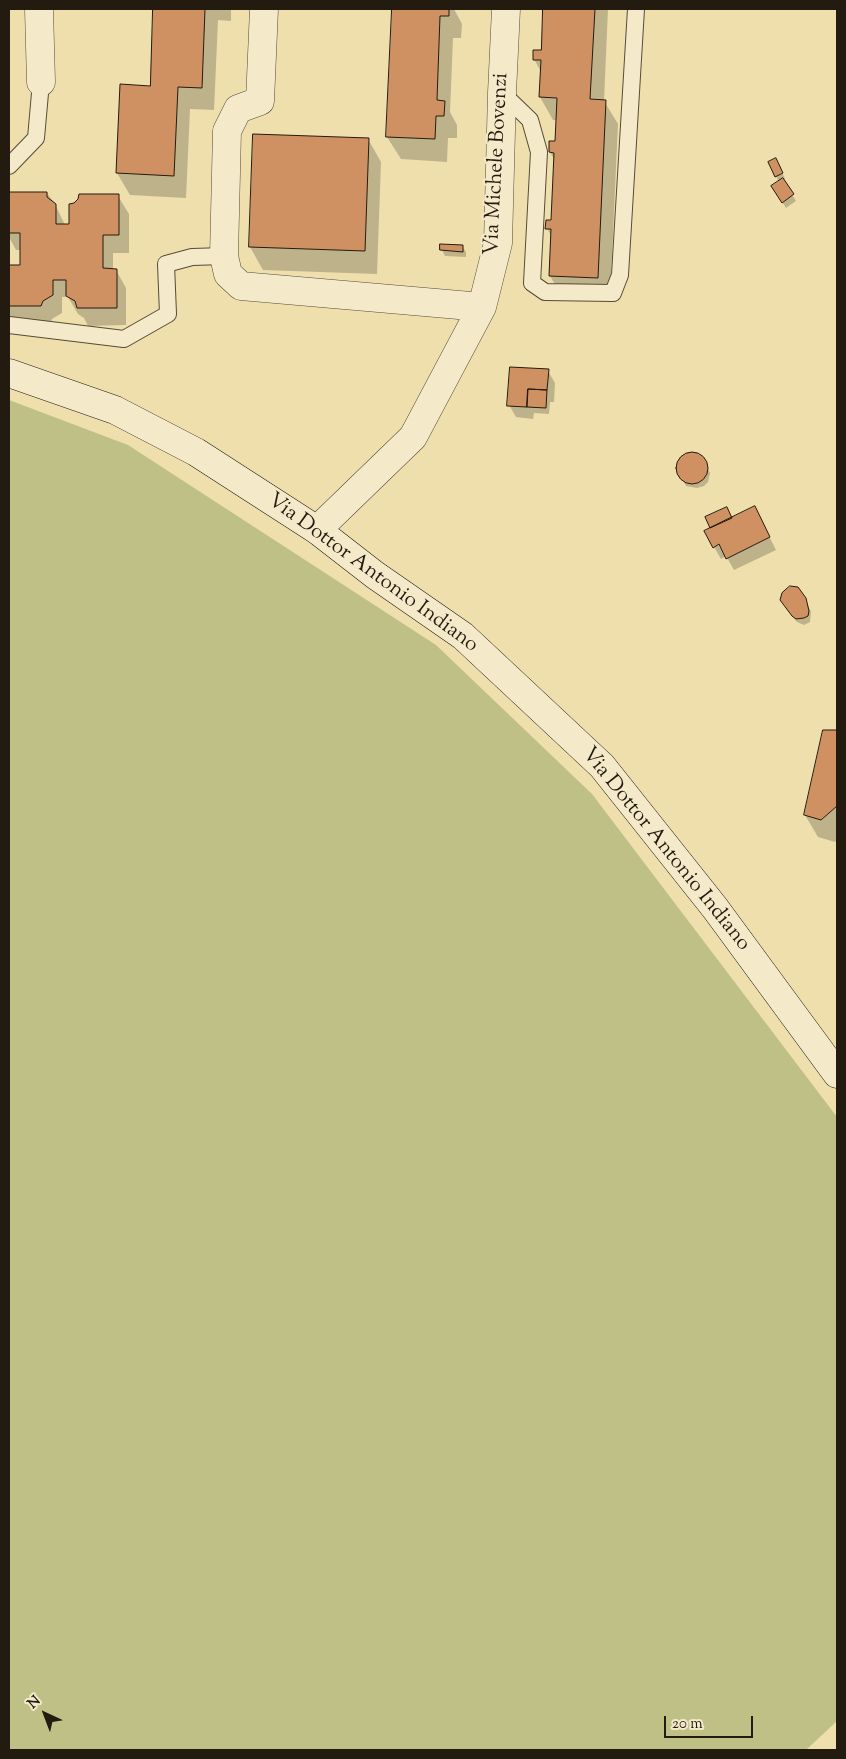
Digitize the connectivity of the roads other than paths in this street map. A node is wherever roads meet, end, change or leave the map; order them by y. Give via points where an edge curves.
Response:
1 (39, 9) edge
2 (264, 9) edge
3 (506, 9) edge
4 (636, 9) edge
5 (42, 82) joint
6 (502, 93) junction
7 (9, 166) edge
8 (224, 256) junction
9 (482, 307) junction
10 (9, 325) edge
11 (9, 373) edge
12 (317, 530) junction
13 (837, 1074) edge

1 - 5 street
2 - 8 street via 260,101 238,109 227,131
3 - 6 street, Via Michele Bovenzi
4 - 6 lane via 620,275 613,293 545,292 532,282 539,152 530,120
5 - 7 lane via 36,138
6 - 9 street, Via Michele Bovenzi via 498,243
8 - 9 street via 228,274 241,286
8 - 10 lane via 192,257 166,264 168,314 124,339
9 - 12 street, Via Michele Bovenzi via 413,437
11 - 12 street, Via Dottor Antonio Indiano via 115,410 196,452
12 - 13 street, Via Dottor Antonio Indiano via 375,576 463,636 602,766 715,908

